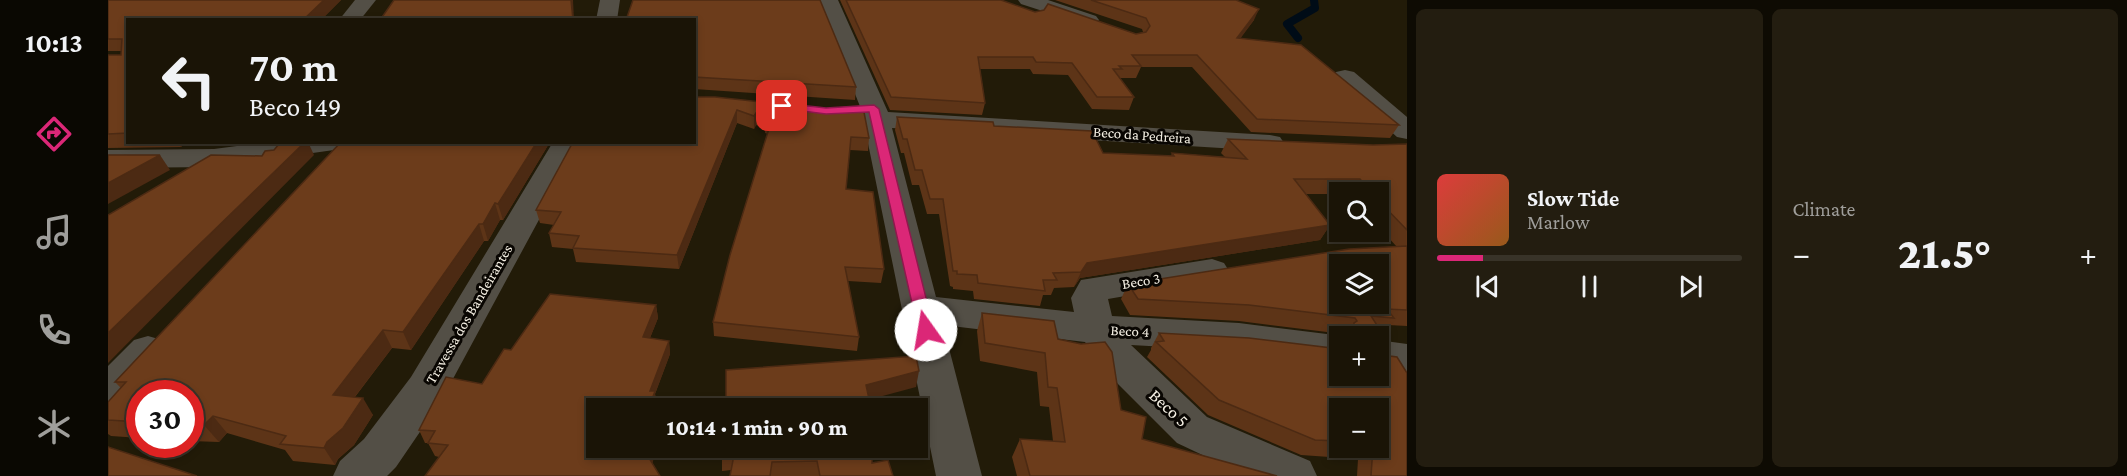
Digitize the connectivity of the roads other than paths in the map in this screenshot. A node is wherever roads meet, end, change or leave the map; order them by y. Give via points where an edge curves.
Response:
1 (366, 0) edge
2 (610, 0) edge
3 (828, 0) edge
4 (1025, 7) edge
5 (351, 18) edge
6 (606, 18) edge
7 (1106, 26) edge
8 (1345, 76) dead end
9 (867, 112) junction
10 (1407, 131) edge
11 (306, 144) edge
12 (344, 144) edge
13 (566, 144) edge
14 (1292, 144) edge
15 (222, 150) edge
16 (108, 159) edge
17 (313, 177) edge
18 (166, 187) edge
19 (1245, 265) edge
20 (921, 309) junction
21 (1096, 329) junction
22 (165, 333) edge
23 (1329, 349) edge
24 (1389, 357) edge
25 (1407, 359) edge
26 (108, 393) edge
27 (356, 476) edge
28 (959, 476) edge
29 (1294, 476) edge

1 - 5 street
2 - 6 street
3 - 9 street
4 - 7 street
8 - 10 street
9 - 14 street, Beco da Pedreira
9 - 20 street
11 - 15 street
12 - 17 street
13 - 27 street, Travessa dos Bandeirantes via 426,389 380,453
15 - 16 street
15 - 18 street
19 - 21 street, Beco 3 via 1094,289 1089,298
20 - 21 street, Beco 4
20 - 28 street
21 - 23 street, Beco 4 via 1239,337
21 - 29 street, Beco 5 via 1126,367 1192,430
22 - 26 street
24 - 25 street

